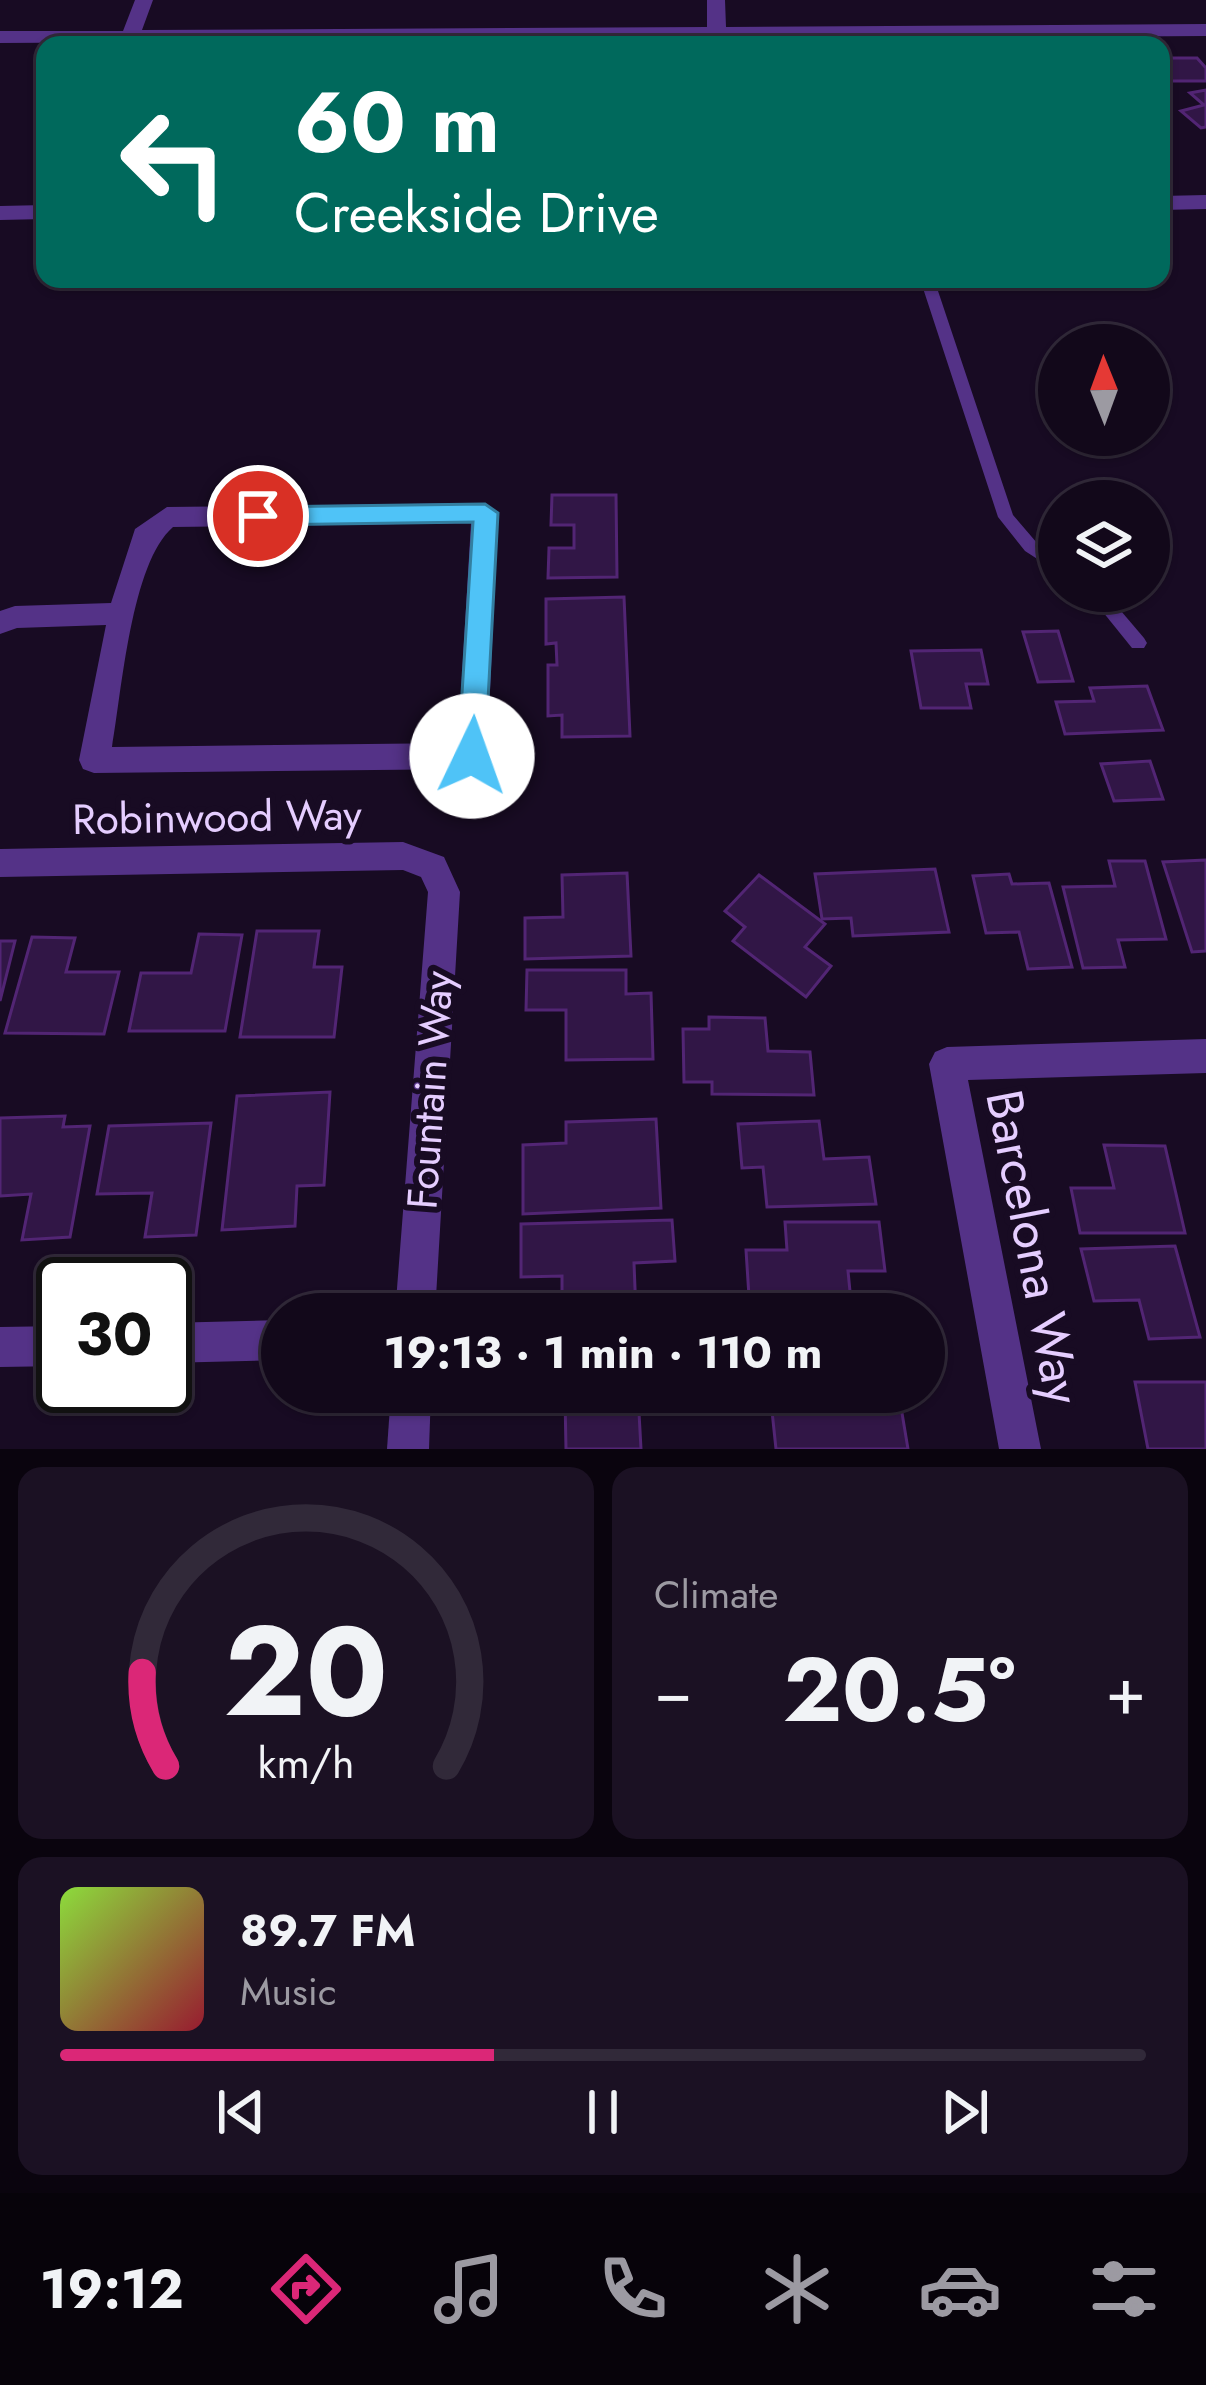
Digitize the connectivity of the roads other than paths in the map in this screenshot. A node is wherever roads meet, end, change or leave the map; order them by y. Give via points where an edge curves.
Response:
1 (143, 0) edge
2 (716, 0) edge
3 (1206, 30) edge
4 (130, 36) edge
5 (717, 36) edge
6 (1040, 36) edge
7 (0, 38) edge
8 (36, 38) edge
9 (1206, 202) edge
10 (1170, 203) edge
11 (36, 212) edge
12 (0, 213) edge
13 (930, 288) edge
14 (1038, 552) edge
15 (1112, 612) edge
16 (122, 614) junction
17 (0, 623) edge
18 (1138, 643) dead end
19 (0, 863) edge
20 (433, 867) joint
21 (1206, 1056) edge
22 (416, 1293) edge
23 (261, 1341) edge
24 (192, 1342) edge
25 (36, 1346) edge
26 (0, 1347) edge
27 (410, 1413) edge
28 (408, 1449) edge
29 (1020, 1449) edge

1 - 4 street
2 - 5 street
3 - 6 street
7 - 8 street
9 - 10 street
11 - 12 street
13 - 14 lane via 1006,517
15 - 18 lane
16 - 16 street via 146,536 167,518 485,513 472,756 94,760
16 - 17 street
19 - 20 street, Robinwood Way via 404,856
20 - 22 street, Fountain Way via 444,892
21 - 29 street, Barcelona Way via 947,1064
23 - 24 street
25 - 26 street
27 - 28 street

